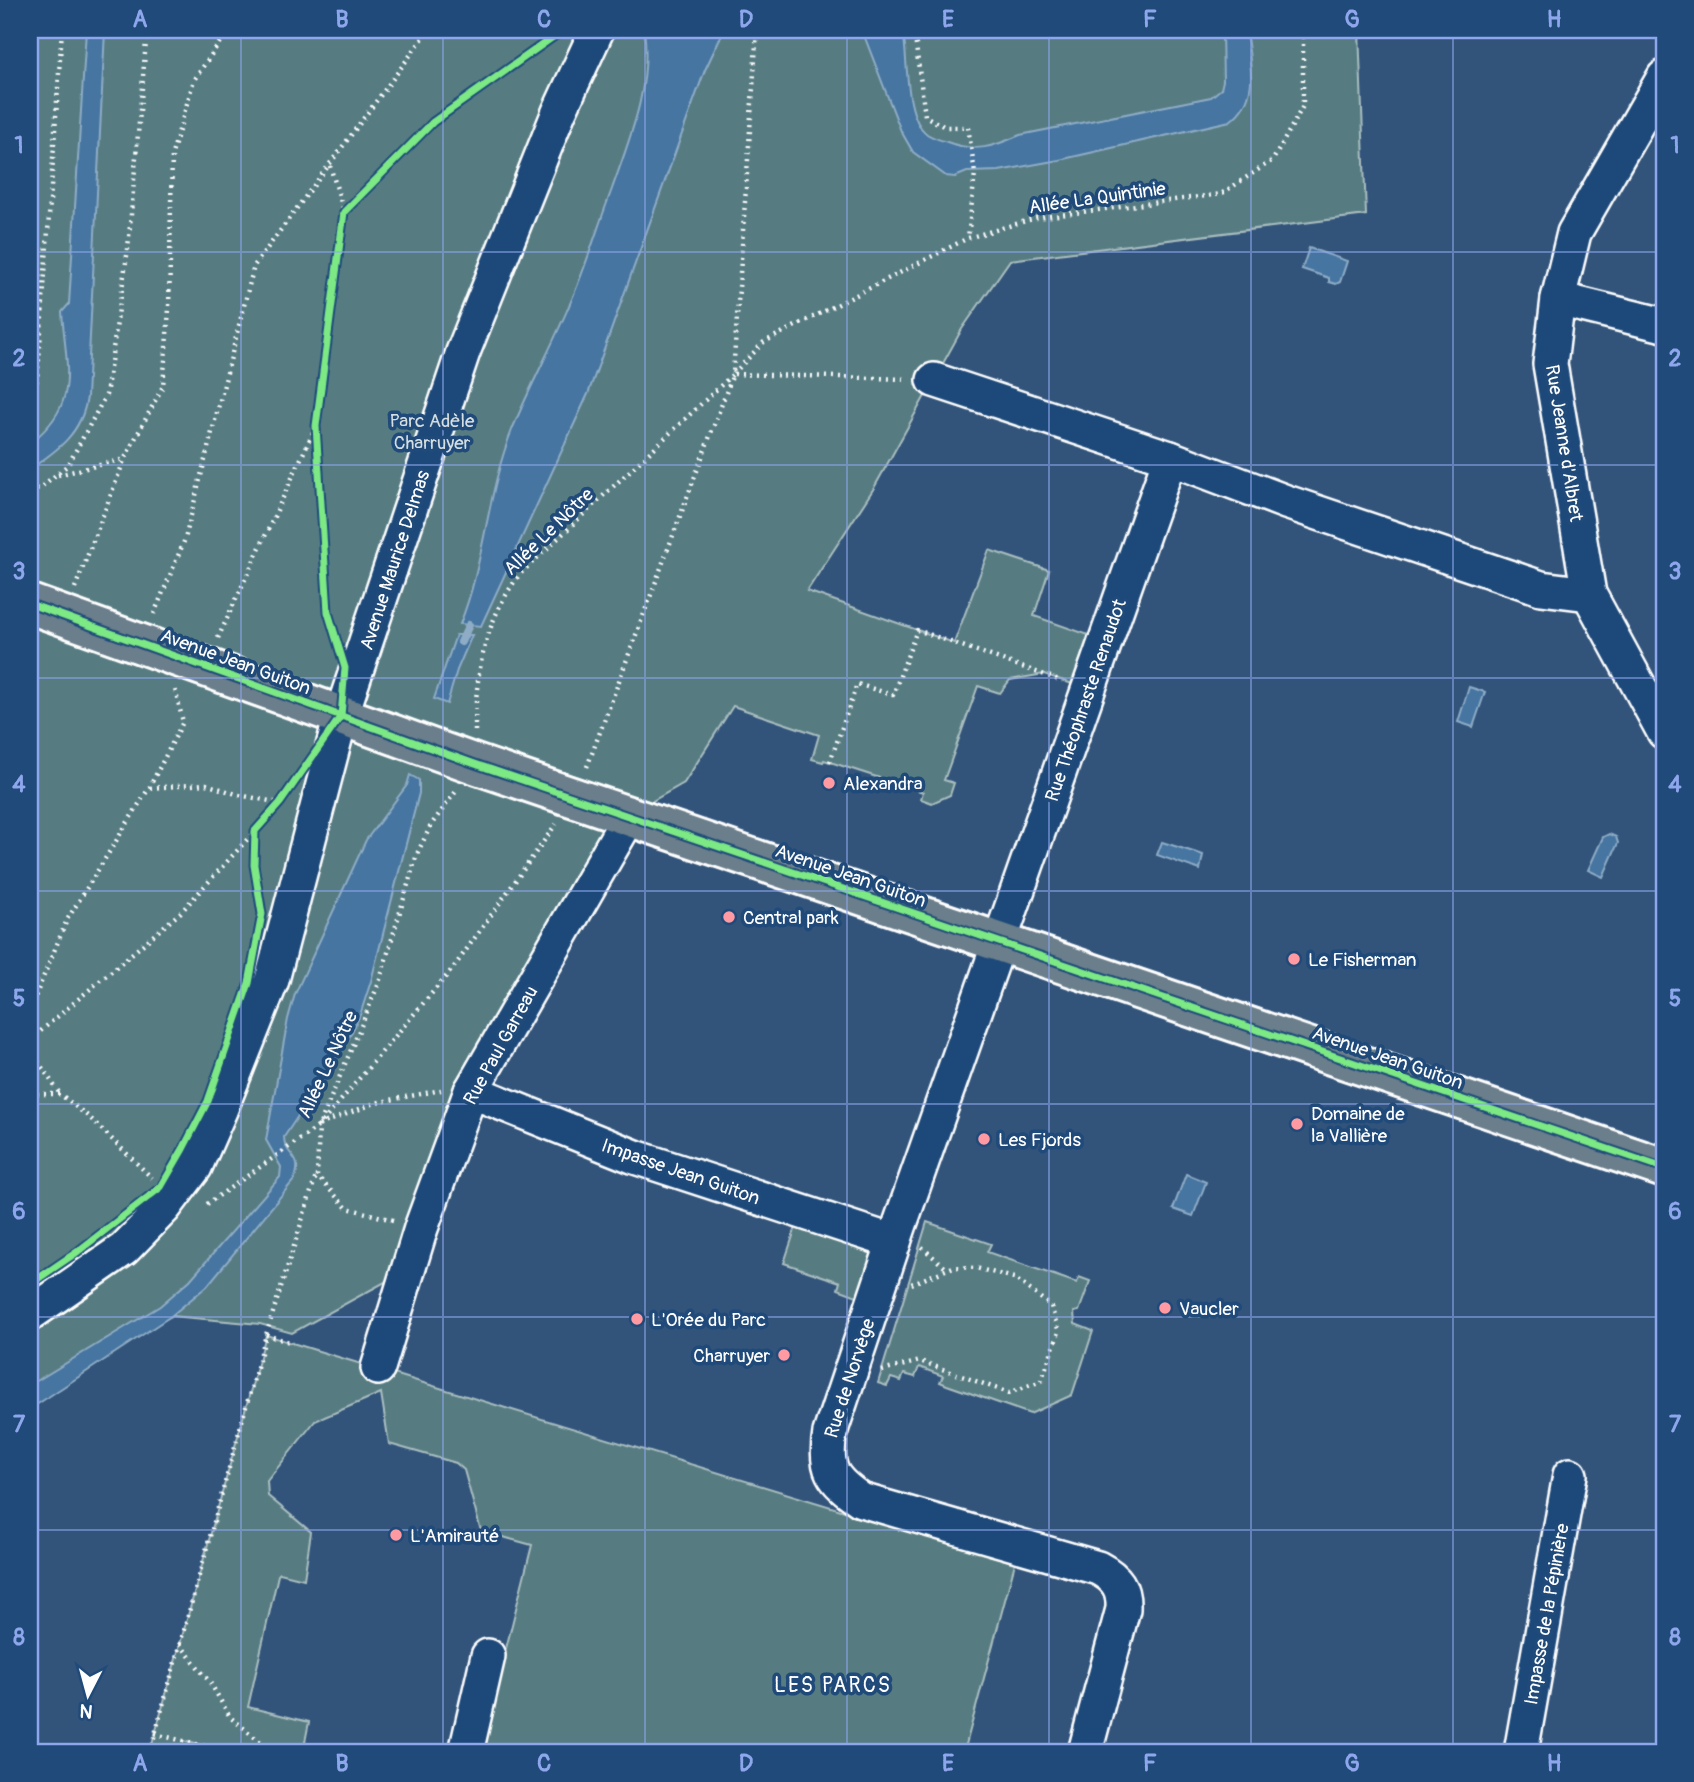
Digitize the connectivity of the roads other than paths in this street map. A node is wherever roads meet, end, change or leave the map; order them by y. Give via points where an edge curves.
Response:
1 (597, 30) edge
2 (1664, 77) edge
3 (1558, 299) junction
4 (1664, 325) edge
5 (934, 380) road end
6 (1170, 458) junction
7 (1589, 594) junction
8 (47, 610) edge
9 (341, 716) junction
10 (1664, 732) edge
11 (629, 817) junction
12 (1000, 942) junction
13 (471, 1091) junction
14 (1664, 1168) edge
15 (894, 1242) junction
16 (30, 1314) edge
17 (377, 1368) dead end
18 (1570, 1475) dead end
19 (488, 1656) dead end
20 (466, 1752) edge
21 (1085, 1752) edge
22 (1521, 1752) edge

1 - 9 street, Avenue Maurice Delmas via 559,112 463,352
2 - 3 street, Rue Jeanne d'Albret via 1574,233
3 - 4 street
3 - 7 street, Rue Jeanne d'Albret via 1550,364
5 - 6 street
6 - 7 street via 1541,588
6 - 12 street, Rue Théophraste Renaudot
7 - 10 street, Rue Jeanne d'Albret
8 - 9 main road, Avenue Jean Guiton
9 - 11 main road, Avenue Jean Guiton
9 - 16 street, Avenue Maurice Delmas via 272,980 195,1167 124,1249
11 - 12 main road, Avenue Jean Guiton
11 - 13 street, Rue Paul Garreau
12 - 14 main road, Avenue Jean Guiton
12 - 15 street, Rue de Norvège
13 - 15 street, Impasse Jean Guiton via 635,1157
13 - 17 street, Rue Paul Garreau
15 - 21 street, Rue de Norvège via 830,1433 829,1469 861,1500 1098,1569 1118,1582 1124,1593 1123,1609
18 - 22 street, Impasse de la Pépinière
19 - 20 street

